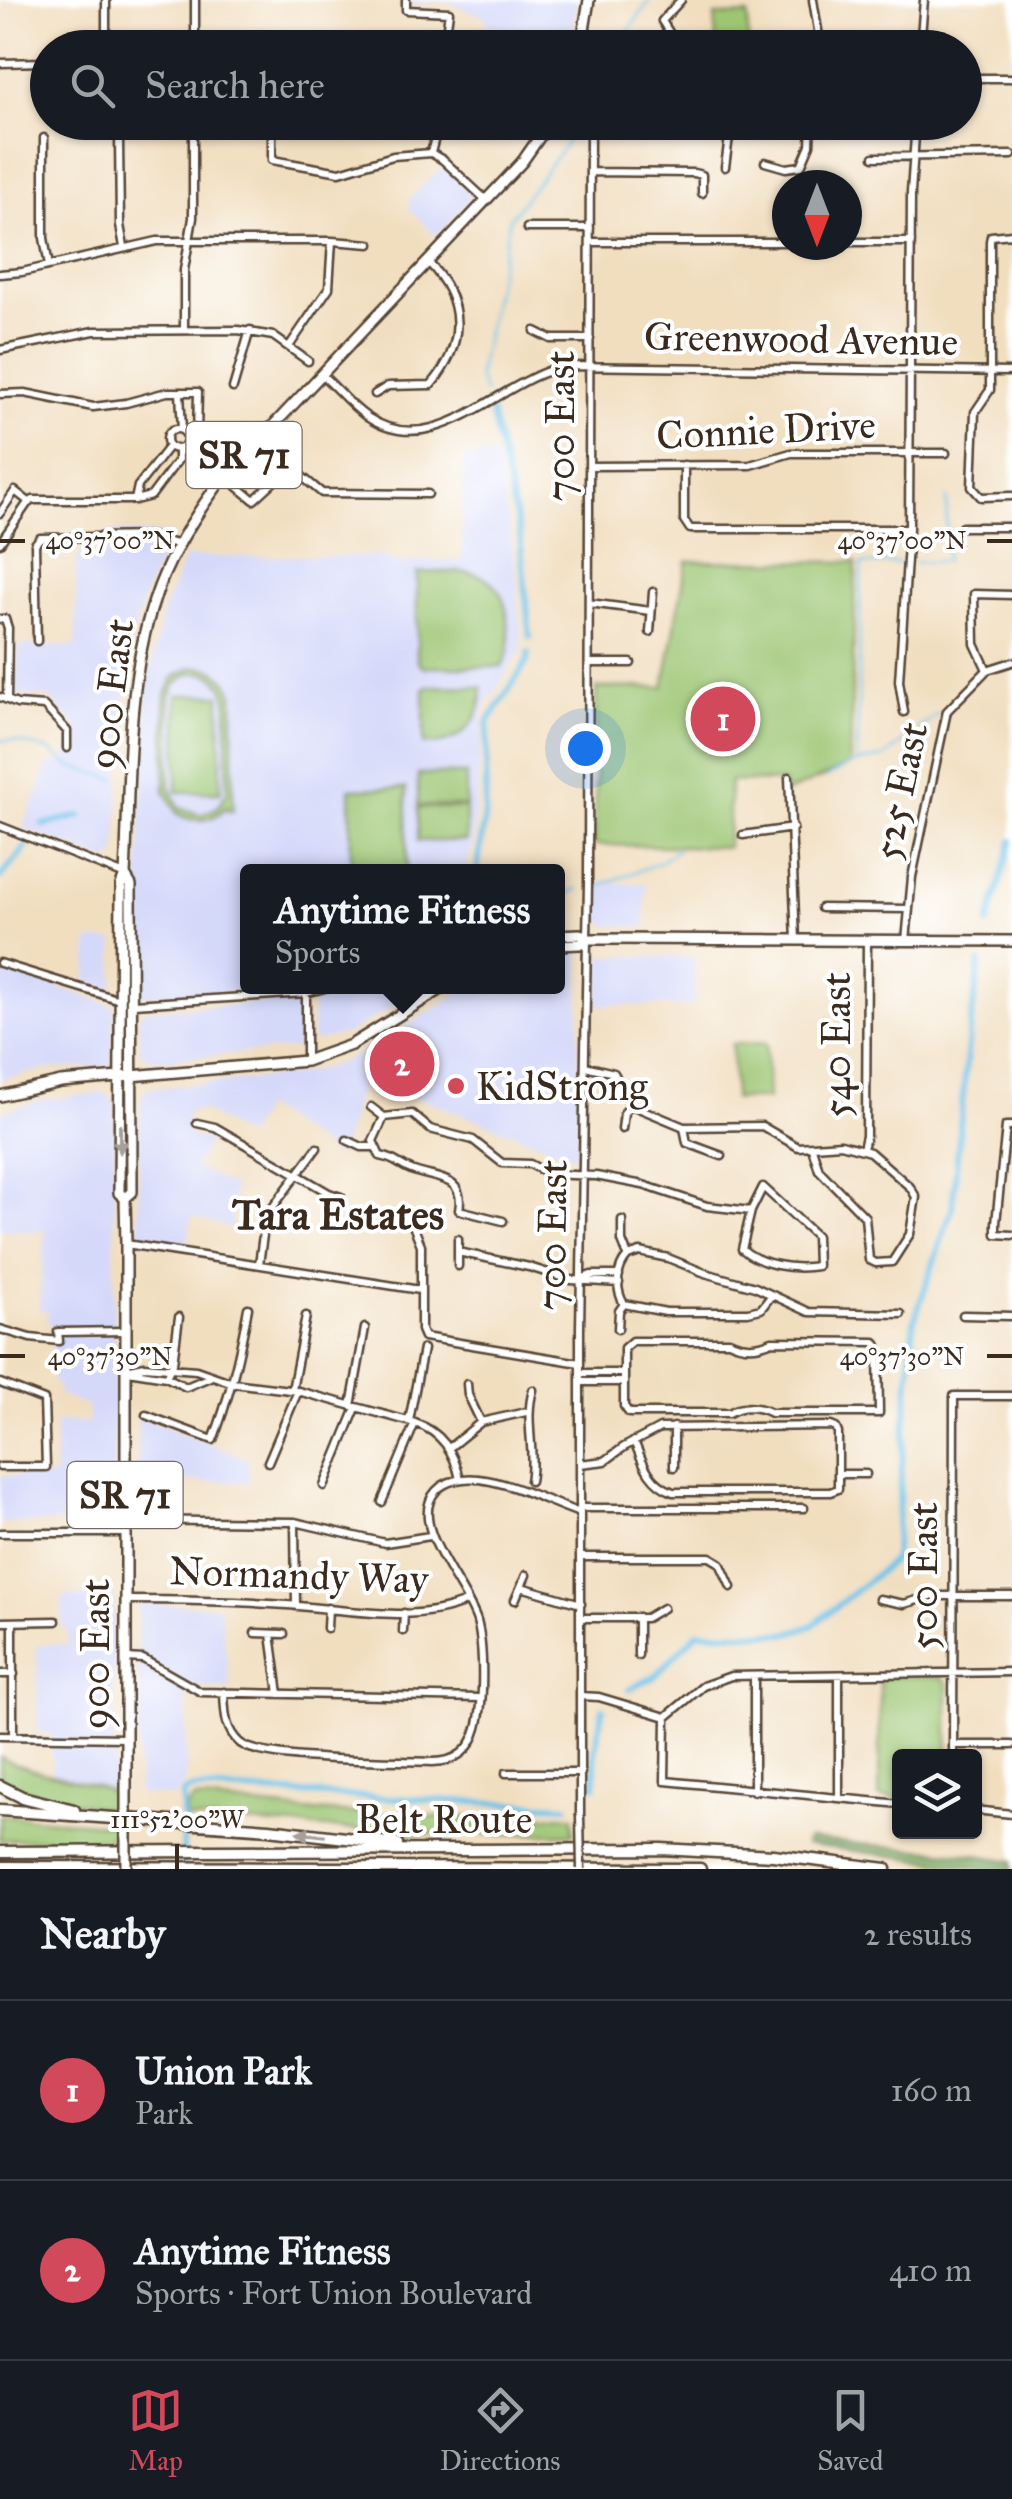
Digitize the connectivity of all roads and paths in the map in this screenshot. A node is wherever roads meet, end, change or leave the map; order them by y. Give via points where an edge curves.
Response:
1 (106, 0) edge
2 (195, 0) edge
3 (406, 0) edge
4 (588, 0) edge
5 (682, 0) edge
6 (813, 0) edge
7 (924, 0) edge
8 (106, 30) edge
9 (194, 30) edge
10 (446, 30) edge
11 (585, 30) edge
12 (667, 30) edge
13 (818, 30) edge
14 (922, 30) edge
15 (0, 62) edge
16 (30, 62) edge
17 (982, 78) edge
18 (1012, 78) edge
19 (44, 140) edge
20 (119, 140) edge
21 (193, 140) edge
22 (272, 140) edge
23 (435, 140) edge
24 (537, 140) edge
25 (590, 140) edge
26 (729, 140) edge
27 (810, 140) edge
28 (915, 140) edge
29 (431, 154) junction
30 (1012, 155) edge
31 (914, 156) junction
32 (874, 157) dead end
33 (765, 162) dead end
34 (725, 166) dead end
35 (590, 172) junction
36 (702, 193) dead end
37 (486, 200) junction
38 (527, 228) dead end
39 (590, 228) junction
40 (1012, 234) edge
41 (189, 241) junction
42 (332, 241) junction
43 (590, 242) junction
44 (772, 242) edge
45 (862, 242) edge
46 (910, 242) junction
47 (370, 244) dead end
48 (124, 247) junction
49 (428, 262) junction
50 (49, 266) junction
51 (0, 274) edge
52 (184, 330) junction
53 (250, 330) junction
54 (535, 331) dead end
55 (590, 339) junction
56 (290, 345) junction
57 (0, 350) edge
58 (308, 361) dead end
59 (590, 365) junction
60 (909, 370) junction
61 (990, 372) junction
62 (1012, 372) edge
63 (322, 374) junction
64 (233, 388) dead end
65 (180, 392) junction
66 (0, 394) edge
67 (374, 394) dead end
68 (182, 430) junction
69 (258, 440) junction
70 (169, 446) junction
71 (183, 446) junction
72 (909, 453) junction
73 (946, 453) dead end
74 (589, 466) junction
75 (684, 466) junction
76 (290, 467) junction
77 (222, 479) junction
78 (428, 494) dead end
79 (1012, 496) edge
80 (134, 500) junction
81 (29, 502) junction
82 (0, 513) edge
83 (962, 527) dead end
84 (1012, 527) edge
85 (908, 530) junction
86 (0, 543) edge
87 (179, 545) junction
88 (653, 592) dead end
89 (1012, 595) edge
90 (589, 603) junction
91 (651, 611) junction
92 (0, 619) edge
93 (650, 632) dead end
94 (36, 641) dead end
95 (1012, 662) edge
96 (631, 663) dead end
97 (589, 664) junction
98 (986, 670) junction
99 (4, 698) edge
100 (904, 712) dead end
101 (67, 748) dead end
102 (789, 778) dead end
103 (0, 826) edge
104 (793, 828) junction
105 (743, 835) dead end
106 (126, 875) junction
107 (821, 908) dead end
108 (908, 909) junction
109 (565, 935) edge
110 (588, 939) junction
111 (796, 940) junction
112 (867, 940) junction
113 (906, 941) junction
114 (1012, 941) edge
115 (565, 945) edge
116 (0, 963) edge
117 (290, 994) edge
118 (306, 994) edge
119 (433, 994) edge
120 (121, 1000) junction
121 (134, 1004) junction
122 (306, 1061) junction
123 (585, 1066) junction
124 (133, 1076) junction
125 (120, 1077) junction
126 (0, 1096) edge
127 (631, 1104) junction
128 (371, 1107) dead end
129 (384, 1117) junction
130 (197, 1123) dead end
131 (1009, 1126) edge
132 (684, 1127) junction
133 (622, 1130) dead end
134 (347, 1140) dead end
135 (317, 1148) dead end
136 (374, 1148) junction
137 (812, 1148) junction
138 (862, 1148) junction
139 (722, 1156) dead end
140 (298, 1175) junction
141 (583, 1175) junction
142 (341, 1197) dead end
143 (125, 1198) junction
144 (751, 1212) junction
145 (622, 1220) dead end
146 (503, 1221) dead end
147 (412, 1222) dead end
148 (1012, 1235) edge
149 (458, 1238) dead end
150 (126, 1244) junction
151 (458, 1252) junction
152 (628, 1256) junction
153 (258, 1264) junction
154 (458, 1266) dead end
155 (619, 1279) junction
156 (581, 1280) junction
157 (420, 1290) junction
158 (771, 1296) junction
159 (624, 1304) junction
160 (248, 1308) dead end
161 (901, 1314) dead end
162 (963, 1315) dead end
163 (306, 1316) dead end
164 (1012, 1316) edge
165 (178, 1318) dead end
166 (365, 1328) dead end
167 (0, 1329) edge
168 (618, 1329) dead end
169 (125, 1331) junction
170 (423, 1349) dead end
171 (580, 1363) junction
172 (172, 1368) junction
173 (126, 1370) junction
174 (211, 1376) junction
175 (166, 1377) junction
176 (580, 1377) junction
177 (624, 1377) junction
178 (0, 1383) edge
179 (233, 1383) junction
180 (467, 1384) dead end
181 (295, 1390) junction
182 (533, 1390) dead end
183 (1012, 1396) edge
184 (353, 1407) junction
185 (526, 1412) junction
186 (146, 1414) dead end
187 (412, 1422) junction
188 (482, 1422) junction
189 (674, 1426) junction
190 (634, 1441) junction
191 (450, 1448) junction
192 (268, 1462) dead end
193 (580, 1464) junction
194 (0, 1467) edge
195 (674, 1468) dead end
196 (838, 1474) junction
197 (866, 1474) dead end
198 (460, 1479) junction
199 (530, 1481) dead end
200 (324, 1486) dead end
201 (382, 1502) dead end
202 (804, 1508) dead end
203 (580, 1510) junction
204 (125, 1520) junction
205 (295, 1522) junction
206 (0, 1533) edge
207 (125, 1533) junction
208 (430, 1536) junction
209 (580, 1557) junction
210 (526, 1574) dead end
211 (521, 1587) junction
212 (731, 1587) dead end
213 (954, 1596) junction
214 (1012, 1596) edge
215 (880, 1599) dead end
216 (125, 1600) junction
217 (515, 1600) dead end
218 (468, 1601) junction
219 (581, 1604) junction
220 (296, 1606) junction
221 (328, 1608) junction
222 (663, 1608) dead end
223 (404, 1614) junction
224 (580, 1618) junction
225 (638, 1619) junction
226 (56, 1620) dead end
227 (0, 1622) edge
228 (13, 1622) junction
229 (328, 1628) dead end
230 (403, 1631) dead end
231 (255, 1633) dead end
232 (271, 1634) junction
233 (284, 1634) dead end
234 (638, 1655) dead end
235 (126, 1658) junction
236 (953, 1672) junction
237 (1012, 1672) edge
238 (0, 1674) edge
239 (14, 1674) junction
240 (839, 1674) junction
241 (754, 1676) junction
242 (224, 1692) junction
243 (278, 1694) junction
244 (580, 1696) junction
245 (480, 1698) junction
246 (666, 1718) junction
247 (0, 1736) edge
248 (13, 1736) junction
249 (126, 1738) junction
250 (953, 1744) junction
251 (1012, 1745) edge
252 (953, 1749) edge
253 (506, 1773) dead end
254 (581, 1773) junction
255 (0, 1786) edge
256 (754, 1790) junction
257 (839, 1798) junction
258 (892, 1803) edge
259 (0, 1810) edge
260 (982, 1811) edge
261 (1012, 1814) edge
262 (154, 1821) junction
263 (442, 1849) junction
264 (0, 1852) edge
265 (442, 1867) edge
266 (0, 1868) edge
267 (126, 1869) edge
268 (416, 1869) edge
269 (580, 1869) edge
270 (700, 1869) edge
271 (886, 1869) edge

1 - 8 street
2 - 9 street
3 - 10 street via 406,10 449,12
4 - 11 main road
5 - 12 street via 662,22
6 - 13 street
7 - 14 street
15 - 16 street
17 - 18 street
19 - 50 street
20 - 48 street
21 - 41 street
22 - 29 street via 272,160 324,171
23 - 29 street
24 - 37 main road, SR 71
25 - 35 street, 700 East
26 - 34 street
27 - 33 street via 801,166
28 - 31 street
29 - 37 street
30 - 31 street
31 - 32 street
31 - 46 street
35 - 36 street via 694,173 702,175
35 - 39 street, 700 East
37 - 49 main road, SR 71
38 - 39 street
39 - 43 street, 700 East
40 - 61 street via 990,241
41 - 42 street
41 - 48 street
41 - 52 street
42 - 47 street
42 - 56 street via 329,288
43 - 44 street
43 - 55 street, 700 East
45 - 46 street
46 - 60 street
48 - 50 street
49 - 63 main road, 900 East / SR 71
49 - 67 street via 454,301 450,361 432,385 388,386
50 - 51 street
52 - 53 street
52 - 57 street via 94,332
53 - 56 street
53 - 64 street
54 - 55 street via 551,339
55 - 59 street, 700 East
56 - 58 street
59 - 60 street, Greenwood Avenue
59 - 63 street, Greenwood Avenue via 552,369 451,422 414,432 366,416
59 - 74 street, 700 East
60 - 61 street, Greenwood Avenue
60 - 72 street
61 - 62 street, Greenwood Avenue
61 - 79 street via 989,394 974,420 972,487 983,498
63 - 69 main road, 900 East / SR 71
65 - 66 street via 94,407
65 - 68 street
65 - 71 street via 198,392 197,436
68 - 70 street via 168,434
68 - 71 street
69 - 76 street
69 - 77 main road, 900 East / SR 71
70 - 71 street
70 - 80 street
71 - 77 street
71 - 80 street via 151,496
72 - 73 street, Connie Drive
72 - 75 street, Connie Drive via 791,454 750,465
72 - 85 street
74 - 75 street, Connie Drive
74 - 90 street, 700 East
75 - 85 street via 684,520 690,530
76 - 77 street via 254,500
76 - 78 street via 328,494
77 - 87 main road, 900 East / SR 71
80 - 81 street
81 - 82 street via 15,491
81 - 86 street
83 - 84 street
85 - 100 street via 899,681
87 - 94 street via 150,536 40,538
87 - 106 main road, 900 East / SR 71 via 155,597 138,672
88 - 91 street
89 - 98 street via 974,594 975,644
90 - 91 street
90 - 97 street, 700 East
91 - 93 street
92 - 99 street via 8,628
95 - 98 street
96 - 97 street
97 - 110 street, 700 East
98 - 108 street, 525 East via 945,717
99 - 101 street via 44,706 67,731
102 - 104 street
103 - 106 street
104 - 105 street
104 - 111 street
106 - 120 main road, 900 East / SR 71 via 120,885
106 - 121 main road, 900 East / SR 71
107 - 108 street
108 - 113 street, 525 East
109 - 110 main road
110 - 111 main road
110 - 115 main road
110 - 123 street, 700 East
111 - 112 main road
112 - 113 main road
112 - 138 street, 540 East
113 - 114 main road
116 - 120 street
117 - 121 street
118 - 122 street
119 - 122 main road via 364,1038
120 - 125 main road, 900 East / SR 71
121 - 124 main road, 900 East / SR 71
122 - 124 main road
123 - 127 street via 614,1073
123 - 141 street, 700 East
124 - 125 main road
124 - 143 main road, 900 East / SR 71 via 132,1192
125 - 126 main road
125 -> 143 main road, 900 East / SR 71
127 - 132 street
127 - 133 street
128 - 129 street
129 - 136 street
129 - 141 street via 412,1114 430,1129 473,1140 502,1163
130 - 140 street
131 - 148 street via 996,1234
132 - 137 street via 762,1126
132 - 139 street via 687,1143
134 - 136 street
135 - 140 street
136 - 146 street via 410,1170 448,1180 460,1194 460,1210
137 - 138 street
137 - 138 street via 819,1170 865,1217 869,1260 889,1263 910,1234 916,1197
140 - 142 street
140 - 153 street via 273,1207
141 - 144 street
141 - 156 street, 700 East
143 - 150 main road, 900 East / SR 71
144 - 144 street via 767,1188 816,1236 817,1266 783,1266 744,1252
145 - 152 street
147 - 157 street via 420,1244
149 - 151 street
150 - 153 street
150 - 169 main road, 900 East / SR 71
151 - 154 street
151 - 156 street
152 - 155 street
152 - 158 street via 668,1258
153 - 157 street
155 - 156 street
155 - 159 street
156 - 171 street, 700 East
157 - 171 street via 424,1337
158 - 159 street via 748,1312 666,1312
158 - 161 street via 809,1312
159 - 168 street
160 - 179 street
162 - 164 street
163 - 181 street
165 - 172 street
166 - 184 street
167 - 169 street via 40,1341 58,1340 58,1332
169 - 173 main road, 900 East / SR 71
170 - 187 street
171 - 176 street, 700 East
172 - 173 street
172 - 174 street
172 - 175 street
173 - 175 street
173 - 204 main road, 900 East / SR 71
174 - 175 street via 186,1386
174 - 179 street
176 - 177 street
176 - 193 street, 700 East
177 - 177 street via 624,1345 639,1341 872,1341 878,1346 879,1413 632,1413 625,1409
178 - 194 street via 40,1397 46,1406 46,1467
179 - 181 street
179 - 186 street via 213,1440
180 - 188 street
181 - 184 street
181 - 192 street
182 - 185 street
183 - 213 street, 500 East via 954,1396
184 - 187 street
184 - 200 street
185 - 188 street
185 - 199 street
187 - 191 street
187 - 201 street
188 - 191 street
189 - 190 street
189 - 195 street
189 - 196 street via 836,1428
190 - 193 street via 606,1462
190 - 196 street via 646,1470 663,1488 680,1493 836,1492
191 - 198 street
193 - 203 street, 700 East
196 - 197 street
198 - 203 street via 480,1478
198 - 208 street via 441,1486 430,1501
202 - 203 street
203 - 209 street, 700 East
204 - 205 street
204 - 207 main road, 900 East / SR 71
205 - 208 street via 376,1542
205 - 220 street
206 - 207 street
207 - 216 main road, 900 East / SR 71
208 - 218 street
209 - 212 street via 710,1557
209 - 219 street, 700 East
210 - 211 street
211 - 217 street
211 - 219 street
213 - 214 street
213 - 215 street via 904,1604
213 - 236 street, 500 East
216 - 220 street, Normandy Way
216 - 235 main road, 900 East / SR 71
218 - 223 street, Normandy Way
218 - 245 street via 479,1629
219 - 224 street, 700 East
220 - 221 street, Normandy Way
221 - 223 street, Normandy Way
221 - 229 street
222 - 225 street
223 - 230 street
224 - 225 street
224 - 244 street, 700 East
225 - 234 street
226 - 228 street
227 - 228 street
228 - 239 street
231 - 232 street
232 - 233 street
232 - 243 street
235 - 242 street via 143,1660 195,1691
235 - 249 main road, 900 East / SR 71
236 - 237 street
236 - 240 street
236 - 250 street, 500 East
238 - 239 street
239 - 248 street
240 - 241 street
240 - 257 street
241 - 246 street via 712,1681
241 - 256 street
242 - 243 street
242 - 245 street via 231,1732 255,1751 433,1762 468,1748
243 - 245 street
244 - 246 street
244 - 254 street, 700 East
246 - 256 street via 665,1781
247 - 248 street
248 - 249 street
249 - 267 main road, 900 East / SR 71, bridge
250 - 251 street
250 - 252 street, 500 East
253 - 254 street
254 - 269 street, 700 East, bridge
255 - 262 highway via 50,1805
256 - 257 street
257 - 258 street
259 - 262 highway
260 - 261 street
263 -> 262 highway
263 - 264 highway, Belt Route
263 - 271 highway, Belt Route via 697,1850
265 - 266 highway, Belt Route
265 - 268 highway
265 - 270 highway, Belt Route

